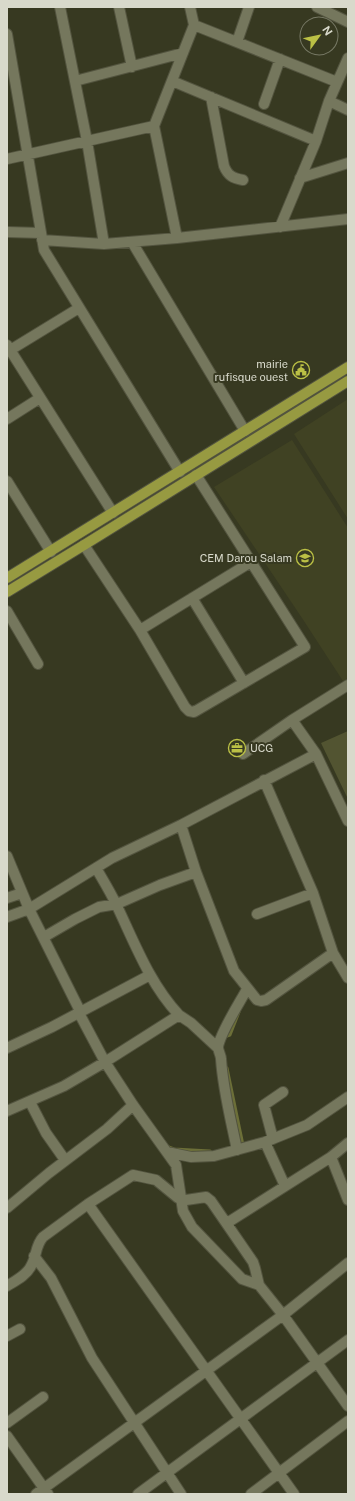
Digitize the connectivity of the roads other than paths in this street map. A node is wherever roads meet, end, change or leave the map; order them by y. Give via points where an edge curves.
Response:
1 (60, 7) edge
2 (119, 7) edge
3 (190, 7) edge
4 (249, 7) edge
5 (317, 7) edge
6 (348, 22) edge
7 (194, 24) junction
8 (7, 34) edge
9 (237, 42) junction
10 (183, 53) junction
11 (348, 58) edge
12 (280, 59) junction
13 (132, 67) junction
14 (75, 80) junction
15 (172, 81) junction
16 (337, 82) junction
17 (211, 97) junction
18 (329, 101) junction
19 (264, 104) dead end
20 (348, 110) edge
21 (154, 126) junction
22 (86, 141) junction
23 (316, 141) junction
24 (28, 154) junction
25 (7, 159) edge
26 (348, 163) edge
27 (300, 178) junction
28 (243, 180) dead end
29 (348, 219) edge
30 (280, 227) junction
31 (7, 232) edge
32 (42, 237) junction
33 (177, 238) junction
34 (132, 242) junction
35 (104, 244) junction
36 (79, 308) junction
37 (8, 349) edge
38 (348, 367) edge
39 (348, 381) edge
40 (40, 398) junction
41 (7, 419) edge
42 (245, 431) junction
43 (180, 472) junction
44 (196, 475) junction
45 (7, 481) edge
46 (113, 513) junction
47 (84, 545) junction
48 (51, 552) junction
49 (251, 562) junction
50 (7, 578) edge
51 (7, 592) edge
52 (192, 598) junction
53 (7, 611) edge
54 (140, 630) junction
55 (38, 664) dead end
56 (244, 683) junction
57 (348, 685) edge
58 (292, 720) junction
59 (243, 754) dead end
60 (316, 754) junction
61 (264, 780) junction
62 (345, 807) edge
63 (348, 821) edge
64 (181, 825) junction
65 (7, 856) edge
66 (96, 868) junction
67 (196, 872) junction
68 (313, 892) junction
69 (22, 893) junction
70 (7, 898) edge
71 (117, 904) junction
72 (29, 909) junction
73 (257, 914) dead end
74 (7, 917) edge
75 (44, 937) junction
76 (333, 953) junction
77 (150, 975) junction
78 (348, 978) edge
79 (247, 989) junction
80 (80, 1011) junction
81 (179, 1015) junction
82 (7, 1048) edge
83 (218, 1048) junction
84 (106, 1062) junction
85 (283, 1092) dead end
86 (348, 1097) edge
87 (30, 1102) junction
88 (133, 1105) junction
89 (7, 1111) edge
90 (269, 1141) junction
91 (348, 1143) edge
92 (237, 1150) junction
93 (167, 1152) junction
94 (331, 1157) junction
95 (65, 1160) junction
96 (285, 1186) junction
97 (181, 1199) junction
98 (348, 1200) edge
99 (88, 1204) junction
100 (7, 1208) edge
101 (227, 1223) junction
102 (34, 1256) junction
103 (348, 1263) edge
104 (259, 1284) junction
105 (7, 1286) edge
106 (284, 1315) junction
107 (20, 1329) dead end
108 (7, 1336) edge
109 (348, 1340) edge
110 (317, 1362) junction
111 (207, 1371) junction
112 (43, 1397) dead end
113 (348, 1406) edge
114 (240, 1418) junction
115 (348, 1421) edge
116 (7, 1423) edge
117 (134, 1423) junction
118 (7, 1436) edge
119 (166, 1473) junction
120 (279, 1473) junction
121 (42, 1492) edge
122 (138, 1494) edge
123 (181, 1494) edge
124 (251, 1494) edge
125 (294, 1494) edge

1 - 14 street
2 - 13 street
3 - 7 street
4 - 9 street
5 - 6 street
7 - 9 street
7 - 10 street
8 - 24 street
9 - 12 street
10 - 13 street
10 - 15 street
11 - 16 street
12 - 16 street
12 - 19 street
13 - 14 street
14 - 22 street
15 - 17 street
15 - 21 street
16 - 18 street
17 - 23 street
17 - 28 street via 224,166 232,178
18 - 20 street
18 - 23 street
21 - 22 street
21 - 33 street
22 - 24 street
22 - 35 street
23 - 27 street
24 - 25 street
24 - 32 street
26 - 27 street
27 - 30 street
29 - 30 street
30 - 33 street
31 - 32 street
32 - 35 street
32 - 36 street via 44,250
33 - 34 street
34 - 35 street
34 - 42 street
36 - 37 street
36 - 43 street
37 - 40 street
38 - 42 main road
39 - 44 main road
40 - 41 street
40 - 46 street
42 - 43 main road
43 - 46 main road
44 - 47 main road
44 - 49 street
45 - 48 street
46 - 48 main road
47 - 51 main road
47 - 54 street
48 - 50 main road
49 - 52 street
49 - 56 street via 305,647
52 - 54 street
52 - 56 street
53 - 55 street
54 - 56 street via 184,707 189,711 194,712
57 - 58 street
58 - 59 street
58 - 60 street
60 - 61 street
60 - 62 street
61 - 64 street
61 - 68 street
62 - 63 street
64 - 66 street
64 - 67 street
65 - 69 street
66 - 71 street
66 - 72 street
67 - 71 street
67 - 79 street via 234,971
68 - 73 street
68 - 76 street
69 - 70 street
69 - 72 street
71 - 75 street via 99,907
71 - 77 street
72 - 74 street
72 - 75 street
75 - 80 street
76 - 78 street
76 - 79 street via 266,1000 257,1000
77 - 80 street
77 - 81 street via 168,1004
79 - 83 street
80 - 82 street
80 - 84 street
81 - 83 street
81 - 84 street
83 - 92 street
84 - 87 street
84 - 88 street
85 - 90 street via 264,1105
86 - 90 street via 307,1124
87 - 89 street
87 - 95 street via 46,1133
88 - 93 street
88 - 95 street via 107,1129
90 - 92 street
90 - 96 street
91 - 94 street
92 - 93 street via 214,1156 191,1157
93 - 97 street via 178,1169
94 - 96 street
94 - 98 street
95 - 100 street
96 - 101 street
97 - 99 street via 156,1180 134,1175
97 - 101 street via 206,1197
97 - 104 street via 183,1211 192,1227 242,1279
99 - 102 street via 43,1237 38,1242
99 - 111 street
101 - 104 street via 253,1262
102 - 105 street via 30,1269
102 - 117 street via 51,1278 92,1358
103 - 106 street
104 - 106 street
106 - 110 street
106 - 111 street
107 - 108 street
109 - 110 street
110 - 113 street
110 - 114 street
111 - 114 street
111 - 117 street
112 - 116 street
114 - 119 street
114 - 120 street
115 - 120 street
117 - 119 street
117 - 121 street
118 - 121 street
119 - 122 street
119 - 123 street
120 - 124 street
120 - 125 street

